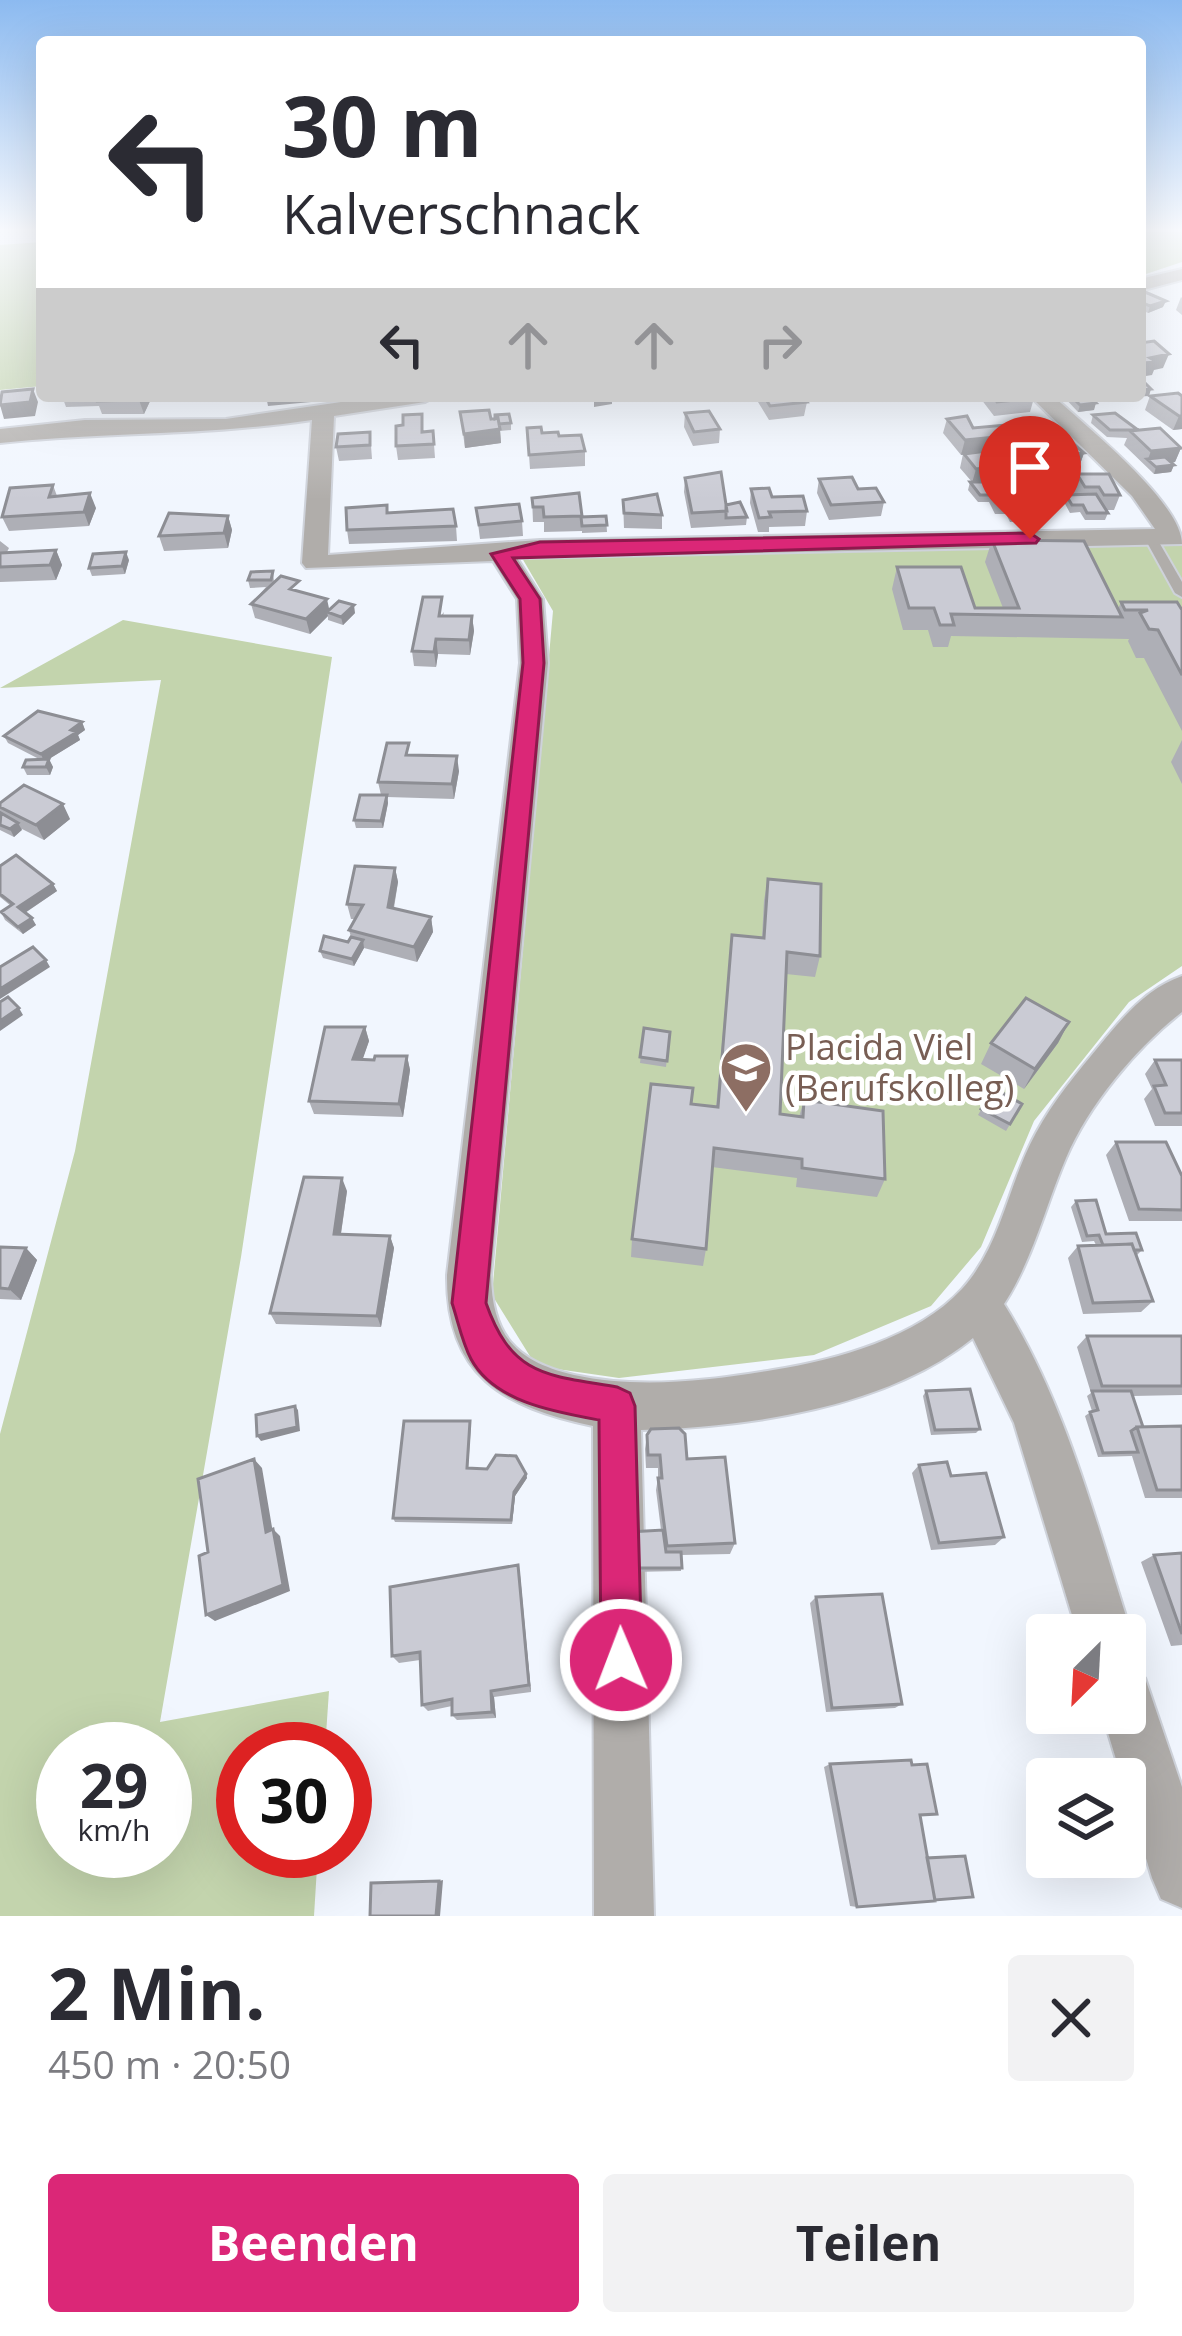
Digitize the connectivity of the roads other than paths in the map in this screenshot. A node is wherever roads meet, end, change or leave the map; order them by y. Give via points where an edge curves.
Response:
1 (384, 402) edge
2 (1047, 402) edge
3 (323, 411) junction
4 (0, 436) edge
5 (1168, 536) edge
6 (501, 554) junction
7 (1182, 593) edge
8 (1182, 991) edge
9 (977, 1304) junction
10 (617, 1406) junction
11 (1098, 1614) edge
12 (1136, 1734) edge
13 (1182, 1878) edge
14 (624, 1916) edge

1 - 3 street
2 - 5 street via 1140,491
3 - 4 street via 226,426
3 - 6 street via 315,563
5 - 6 street
5 - 7 lane
6 - 10 street via 530,599 534,663 469,1303 485,1351 522,1382
8 - 9 street via 1140,1023 1077,1102 1050,1146 1006,1262
9 - 10 street via 939,1336 821,1383
9 - 11 street via 1032,1402
10 - 14 street
12 - 13 street

